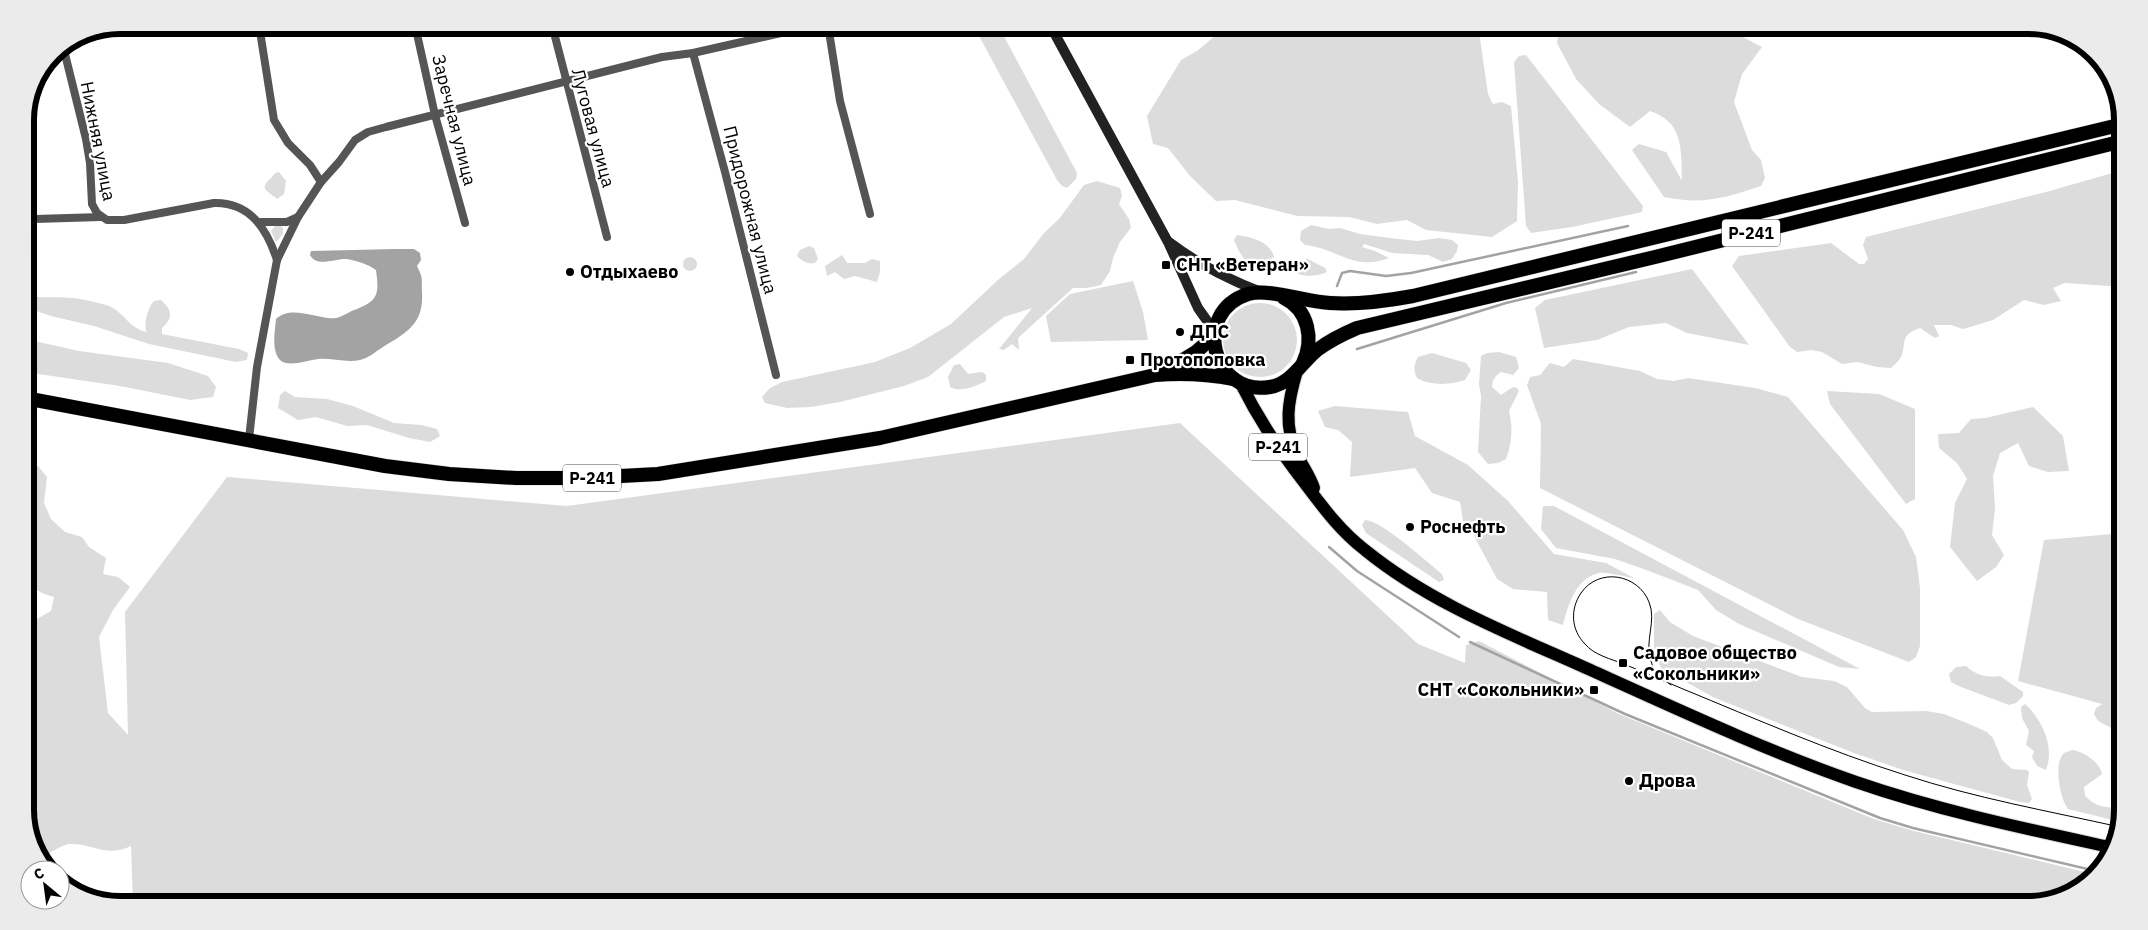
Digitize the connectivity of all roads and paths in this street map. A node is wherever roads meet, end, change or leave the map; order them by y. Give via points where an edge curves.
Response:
1 (260, 34) edge
2 (417, 34) edge
3 (554, 34) edge
4 (776, 34) edge
5 (829, 34) edge
6 (1055, 34) edge
7 (693, 53) junction
8 (65, 54) edge
9 (566, 82) junction
10 (435, 115) junction
11 (2114, 126) edge
12 (2114, 143) edge
13 (321, 182) junction
14 (870, 214) dead end
15 (99, 215) junction
16 (298, 217) junction
17 (34, 218) edge
18 (259, 222) junction
19 (464, 223) dead end
20 (607, 238) dead end
21 (1168, 242) junction
22 (277, 260) junction
23 (1262, 292) junction
24 (1276, 294) junction
25 (1214, 334) junction
26 (1299, 368) junction
27 (776, 374) dead end
28 (1156, 375) junction
29 (1238, 381) junction
30 (34, 400) edge
31 (249, 439) junction
32 (1323, 508) junction
33 (2106, 846) edge

1 - 13 street via 274,120 284,138 310,165
2 - 10 street, Заречная улица
3 - 9 street, Луговая улица
4 - 7 street
5 - 14 street via 840,101
6 - 21 main road
7 - 9 street via 662,57
7 - 27 street, Придорожная улица
8 - 15 street, Нижняя улица via 86,140 92,204
9 - 10 street
9 - 20 street, Луговая улица
10 - 13 street via 368,132 355,140
10 - 19 street, Заречная улица
11 - 24 highway, Р-241 via 1413,296 1376,302 1330,303
12 - 26 highway, Р-241 via 1357,328 1316,351
13 - 16 street
15 - 17 street
15 - 18 street via 107,220 124,220 228,202
16 - 18 street via 287,222
16 - 22 street
18 - 22 street via 271,241
21 - 23 main road via 1218,274
21 - 25 main road via 1198,308
22 - 31 street via 257,367
23 - 24 highway, Р-241
23 - 25 highway, Р-241 via 1235,300 1224,310
24 - 26 highway via 1297,308 1308,330 1308,348
25 - 28 highway, Р-241 via 1196,352
25 - 29 highway via 1218,361
26 - 29 highway, Р-241 via 1283,382 1271,387 1258,388
26 - 32 main road, Р-241 via 1288,407 1289,430
28 - 29 highway, Р-241 via 1209,374
28 - 31 highway, Р-241 via 880,438 658,474 516,478 449,474 332,457
29 - 32 main road, Р-241 via 1260,420
30 - 31 highway, Р-241
32 - 33 main road via 1364,550 1430,594 1474,618 1666,704 1795,759 1900,796

